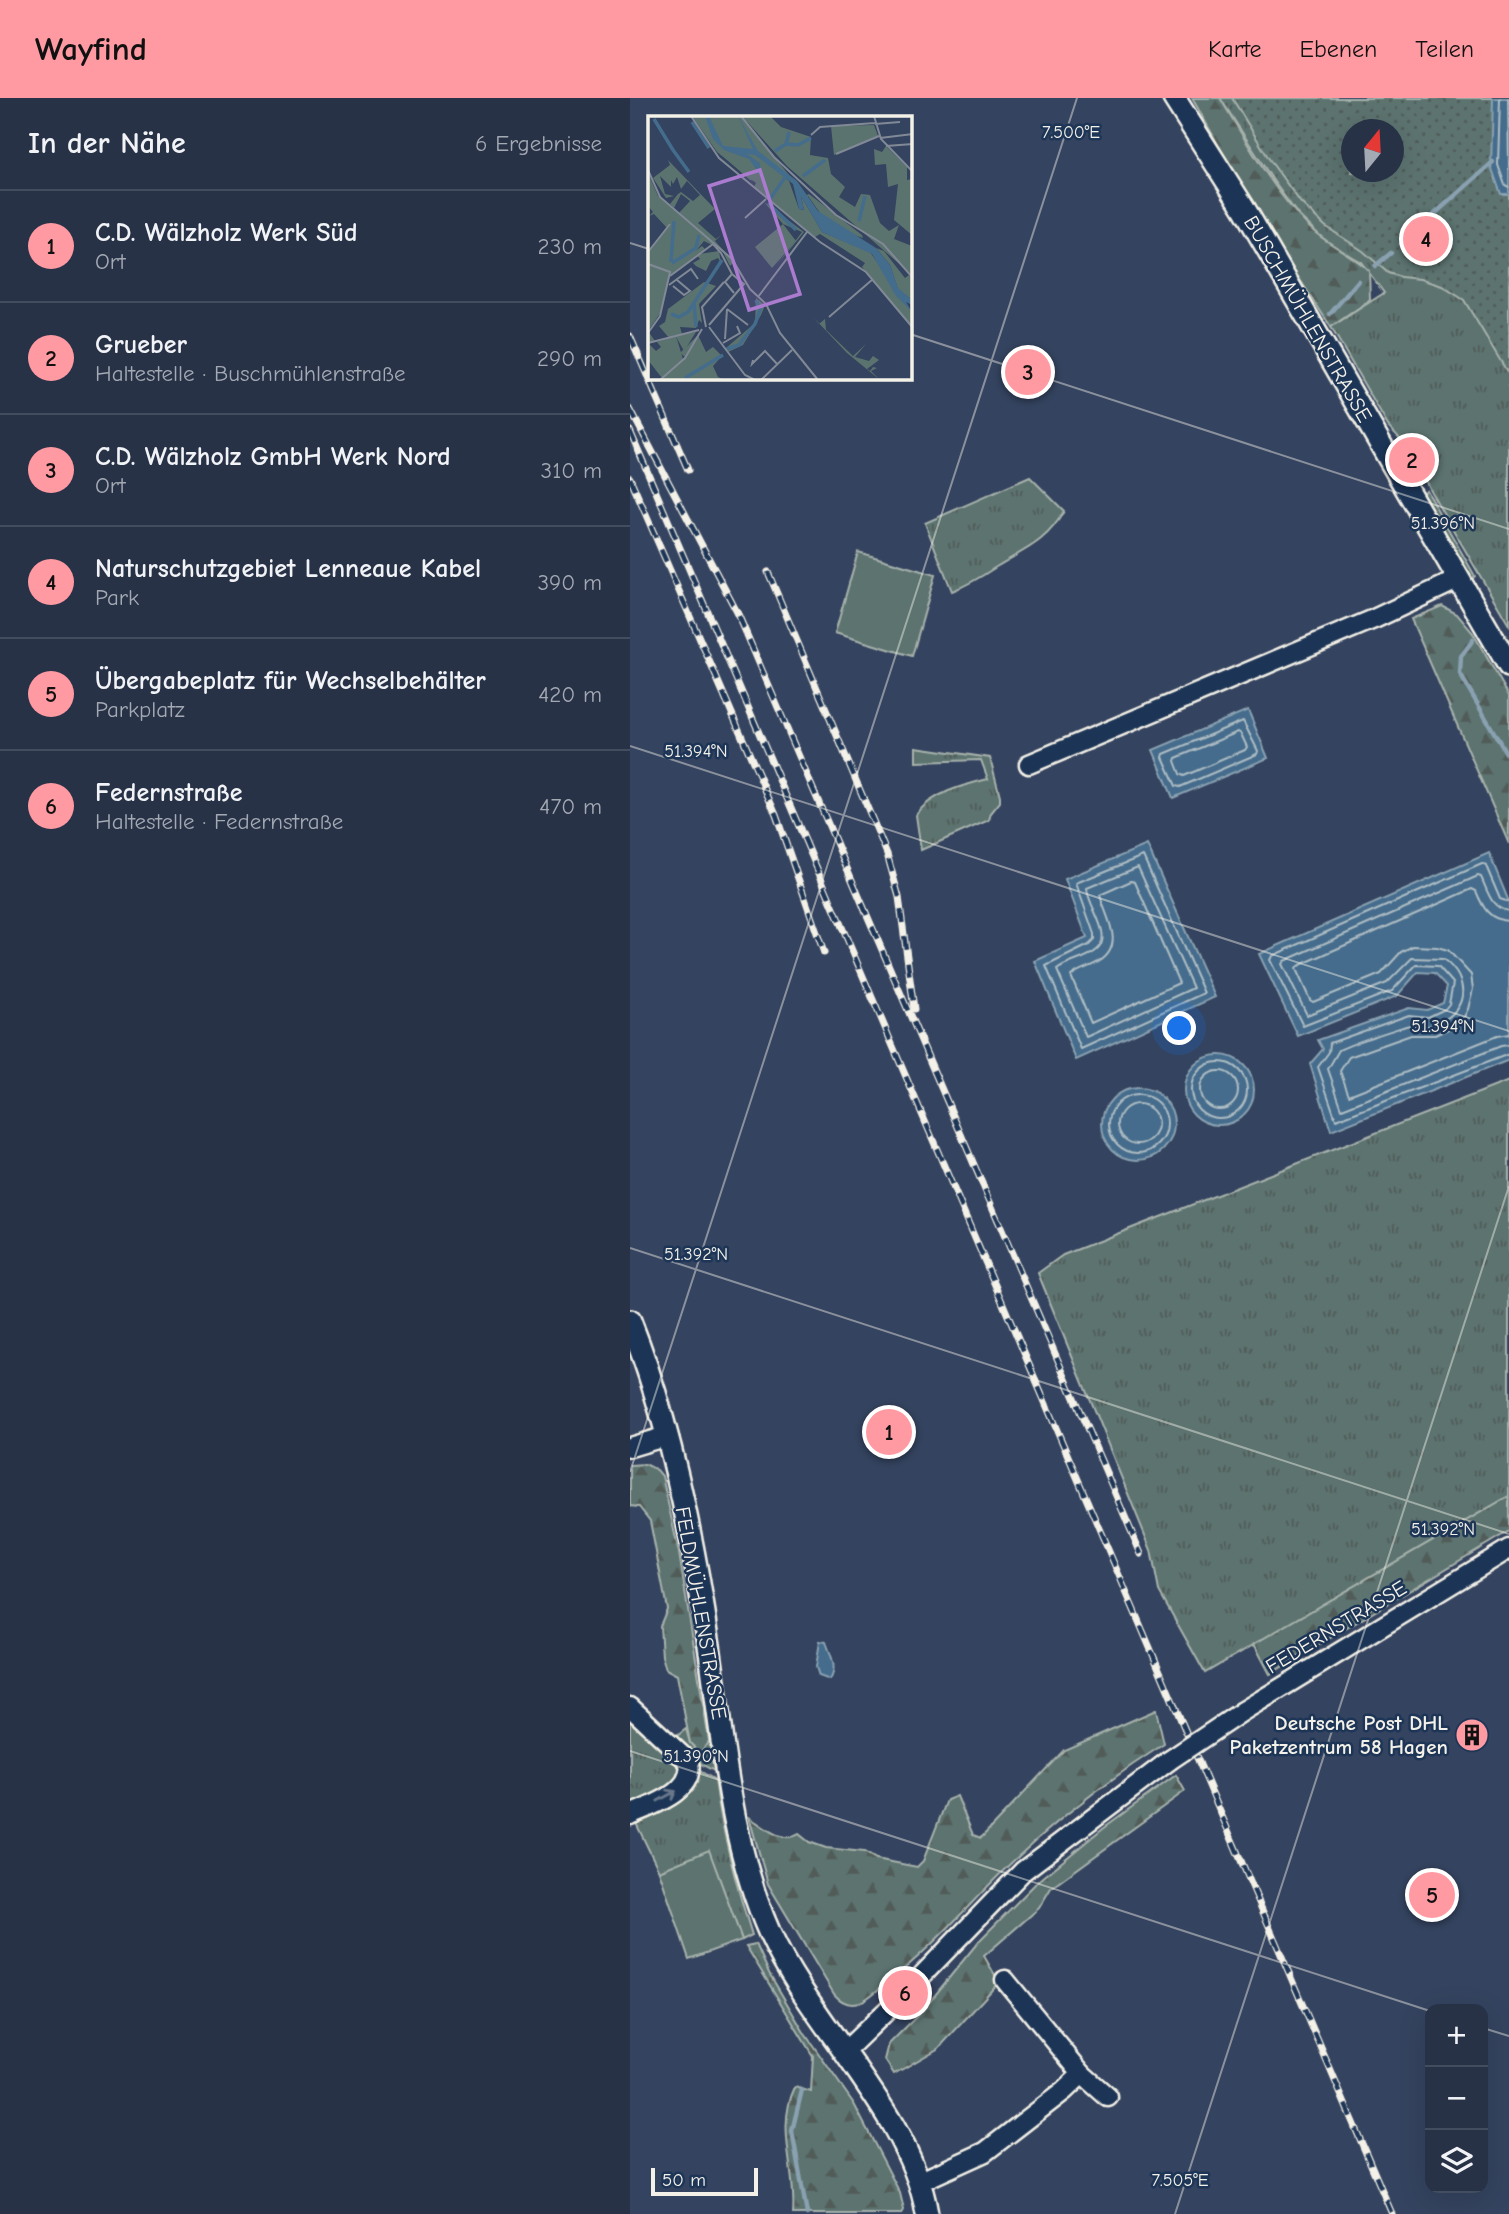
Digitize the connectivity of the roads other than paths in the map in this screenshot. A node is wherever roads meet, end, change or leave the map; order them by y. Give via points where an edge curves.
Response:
1 (1174, 98) edge
2 (1459, 579) junction
3 (1509, 666) edge
4 (1029, 764) dead end
5 (630, 1321) edge
6 (667, 1436) junction
7 (630, 1447) edge
8 (1509, 1549) edge
9 (630, 1707) edge
10 (630, 1815) edge
11 (1005, 1979) dead end
12 (844, 2052) junction
13 (1082, 2074) junction
14 (1108, 2097) dead end
15 (919, 2182) junction
16 (927, 2214) edge

1 - 2 street, BUSCHMÜHLENSTRASSE via 1244,208
2 - 3 street, BUSCHMÜHLENSTRASSE
2 - 4 street
5 - 6 street, FELDMÜHLENSTRASSE
6 - 7 street
6 - 12 street, FELDMÜHLENSTRASSE via 699,1583 742,1849 778,1949
8 - 12 street, FEDERNSTRASSE, bridge via 1243,1711 1023,1871
10 -> 9 street via 681,1788 690,1777 690,1766 680,1752
11 - 13 street
12 - 15 street, FELDMÜHLENSTRASSE via 901,2142
13 - 14 street
13 - 15 street via 985,2151
15 - 16 street, FELDMÜHLENSTRASSE

